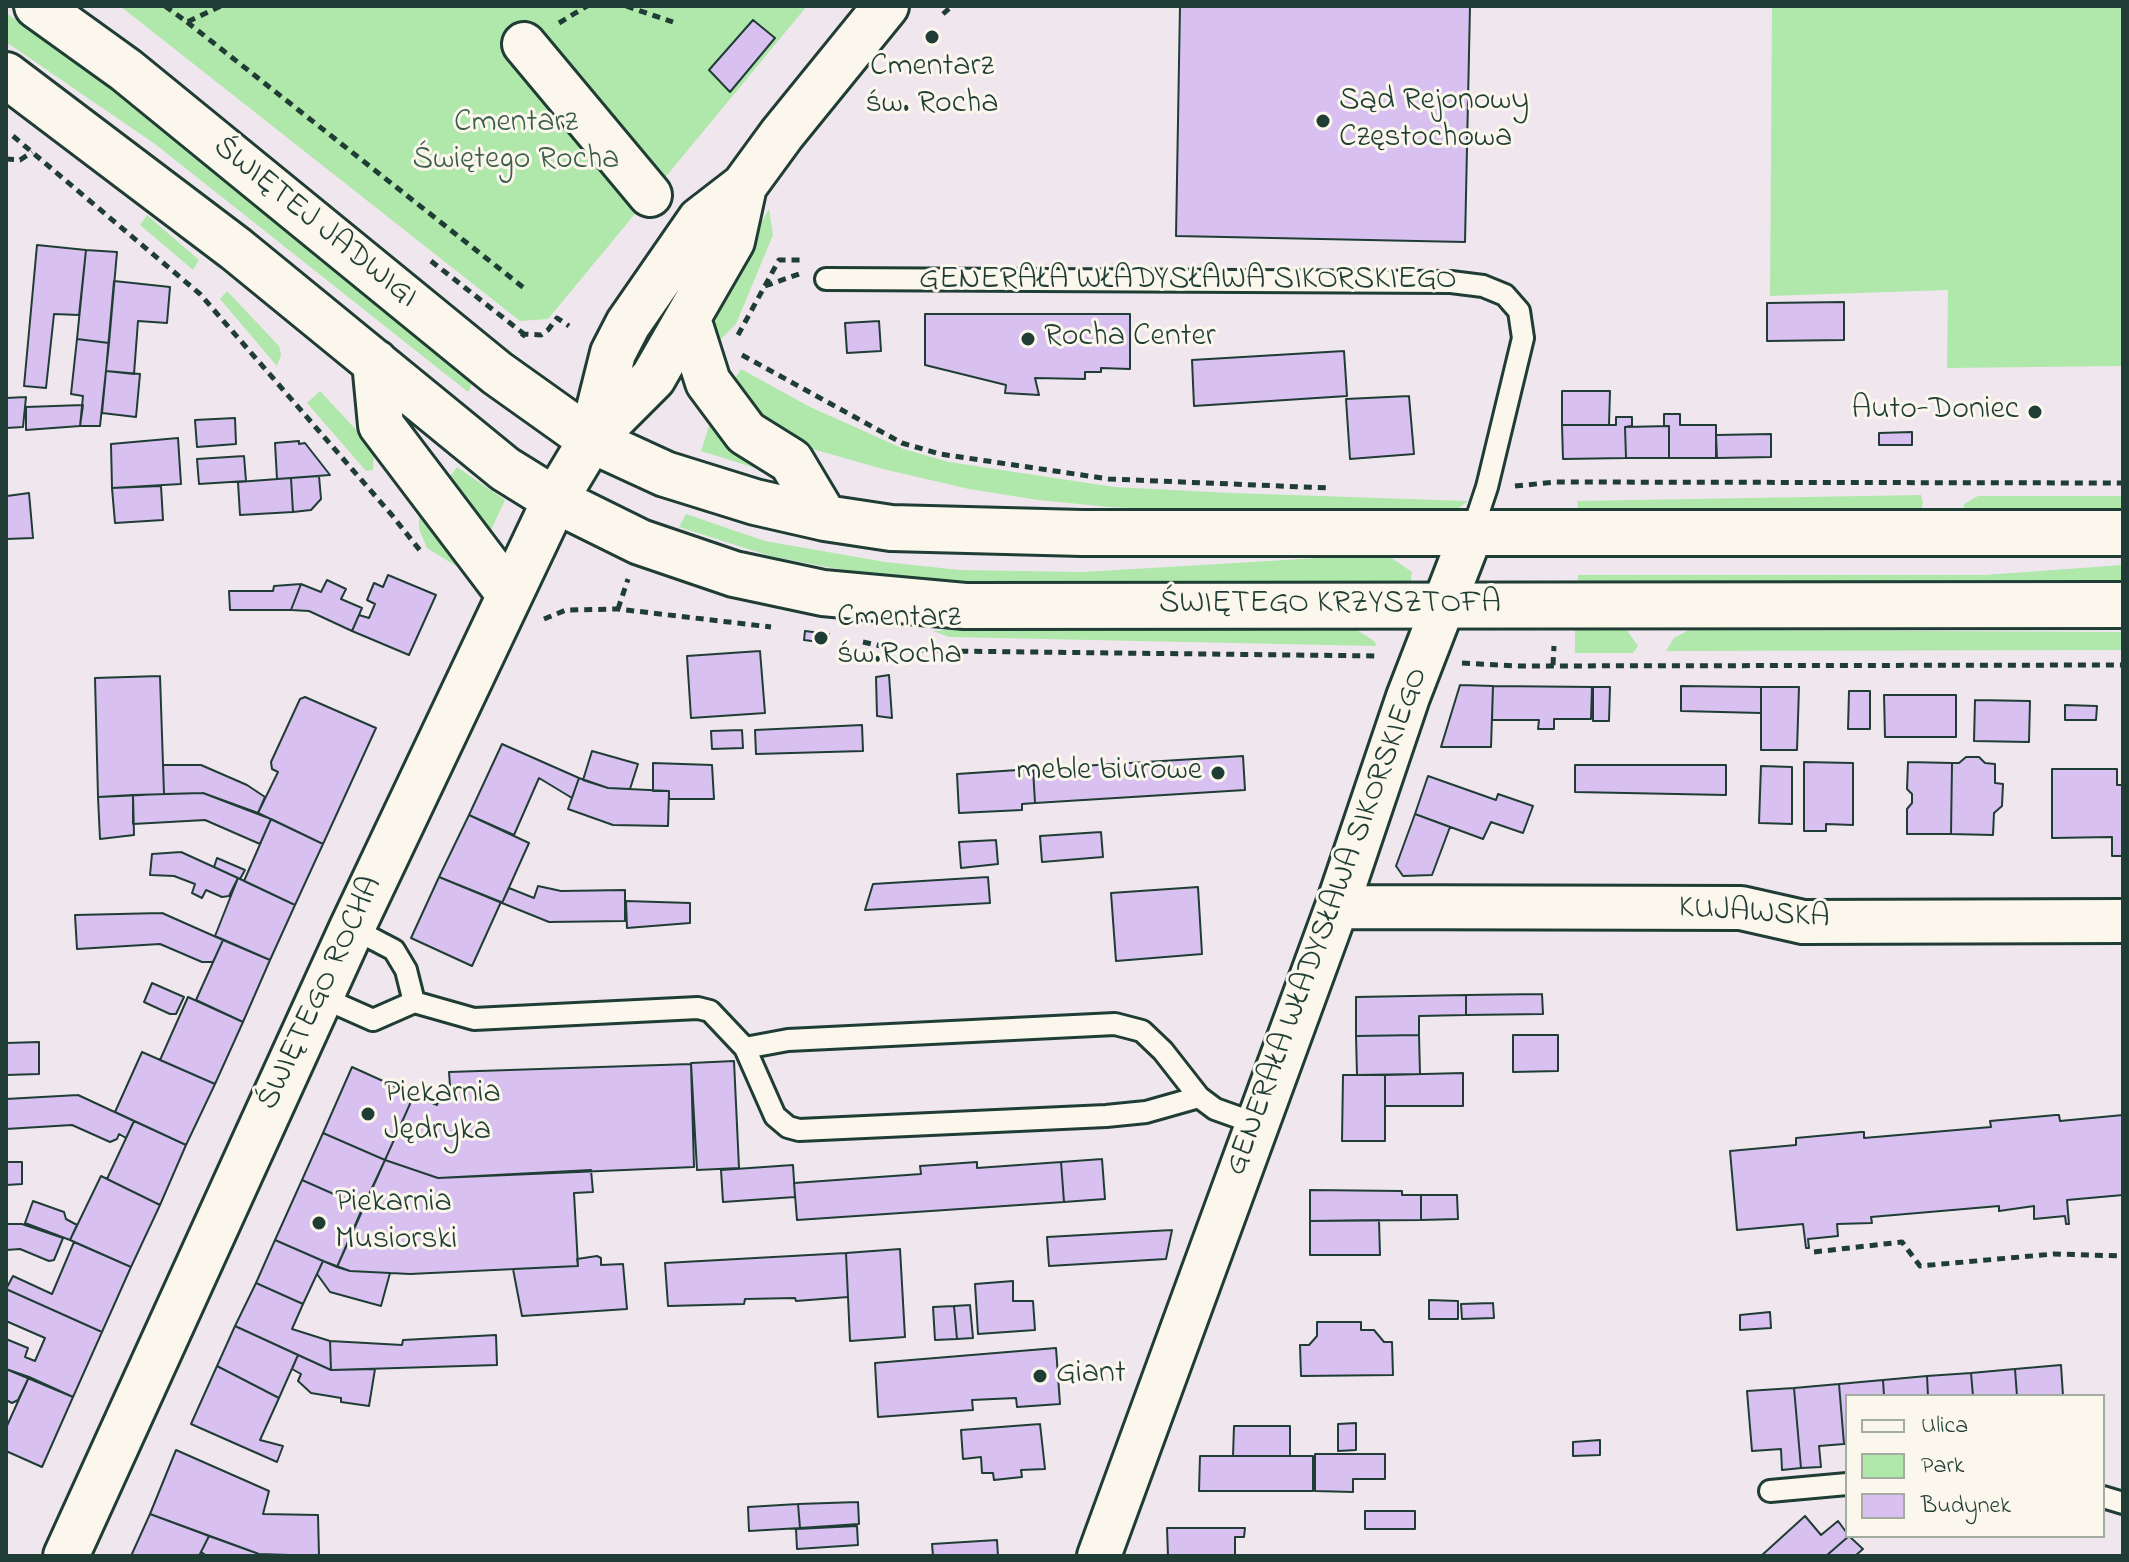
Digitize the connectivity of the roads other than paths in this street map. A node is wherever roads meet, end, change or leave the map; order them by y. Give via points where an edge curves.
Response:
1 (37, 6) edge
2 (886, 6) edge
3 (524, 44) dead end
4 (6, 75) edge
5 (744, 186) junction
6 (650, 195) dead end
7 (826, 279) dead end
8 (688, 319) junction
9 (375, 362) junction
10 (591, 440) junction
11 (555, 500) junction
12 (825, 518) junction
13 (1472, 532) junction
14 (2123, 533) edge
15 (509, 594) junction
16 (2123, 605) edge
17 (1444, 607) junction
18 (1337, 907) junction
19 (2123, 921) edge
20 (352, 928) junction
21 (321, 997) junction
22 (414, 1002) junction
23 (745, 1048) junction
24 (1199, 1097) junction
25 (1257, 1124) junction
26 (1845, 1484) edge
27 (1770, 1491) dead end
28 (66, 1556) edge
29 (1099, 1556) edge

1 - 10 main road, ŚWIĘTEJ JADWIGI via 126,70 497,373
2 - 5 main road, ŚWIĘTEGO ROCHA
3 - 6 street
4 - 9 main road
5 - 8 main road, ŚWIĘTEGO ROCHA via 732,241
5 - 10 main road, ŚWIĘTEGO ROCHA via 700,220 628,324 613,353
7 - 13 lane, GENERAŁA WŁADYSŁAWA SIKORSKIEGO via 1483,286 1505,295 1519,311 1523,338
8 - 10 main road, ŚWIĘTEGO ROCHA via 653,378
8 - 12 main road via 708,382 746,433 791,461
9 - 11 main road via 505,469
9 - 15 main road via 381,425
10 - 11 main road, ŚWIĘTEGO ROCHA
10 - 12 main road via 665,474
11 - 15 main road, ŚWIĘTEGO ROCHA
11 - 17 main road, ŚWIĘTEGO KRZYSZTOFA via 640,542 734,574 823,593 965,606
12 - 13 main road via 891,528 1082,533
13 - 14 main road
13 - 17 street, GENERAŁA WŁADYSŁAWA SIKORSKIEGO
15 - 20 main road, ŚWIĘTEGO ROCHA
16 - 17 main road, ŚWIĘTEGO KRZYSZTOFA
17 - 18 street, GENERAŁA WŁADYSŁAWA SIKORSKIEGO
18 - 19 street, KUJAWSKA via 1741,908 1803,922
18 - 25 street, GENERAŁA WŁADYSŁAWA SIKORSKIEGO
20 - 21 main road, ŚWIĘTEGO ROCHA
20 - 22 lane via 394,950 406,970
21 - 22 lane via 373,1020
21 - 28 main road, ŚWIĘTEGO ROCHA
22 - 23 lane via 474,1019 698,1008 710,1011
23 - 24 lane via 788,1040 1115,1024 1142,1031
23 - 24 lane via 775,1116 799,1130 1106,1116 1146,1112
24 - 25 lane via 1215,1109
25 - 29 street, GENERAŁA WŁADYSŁAWA SIKORSKIEGO
26 - 27 lane

